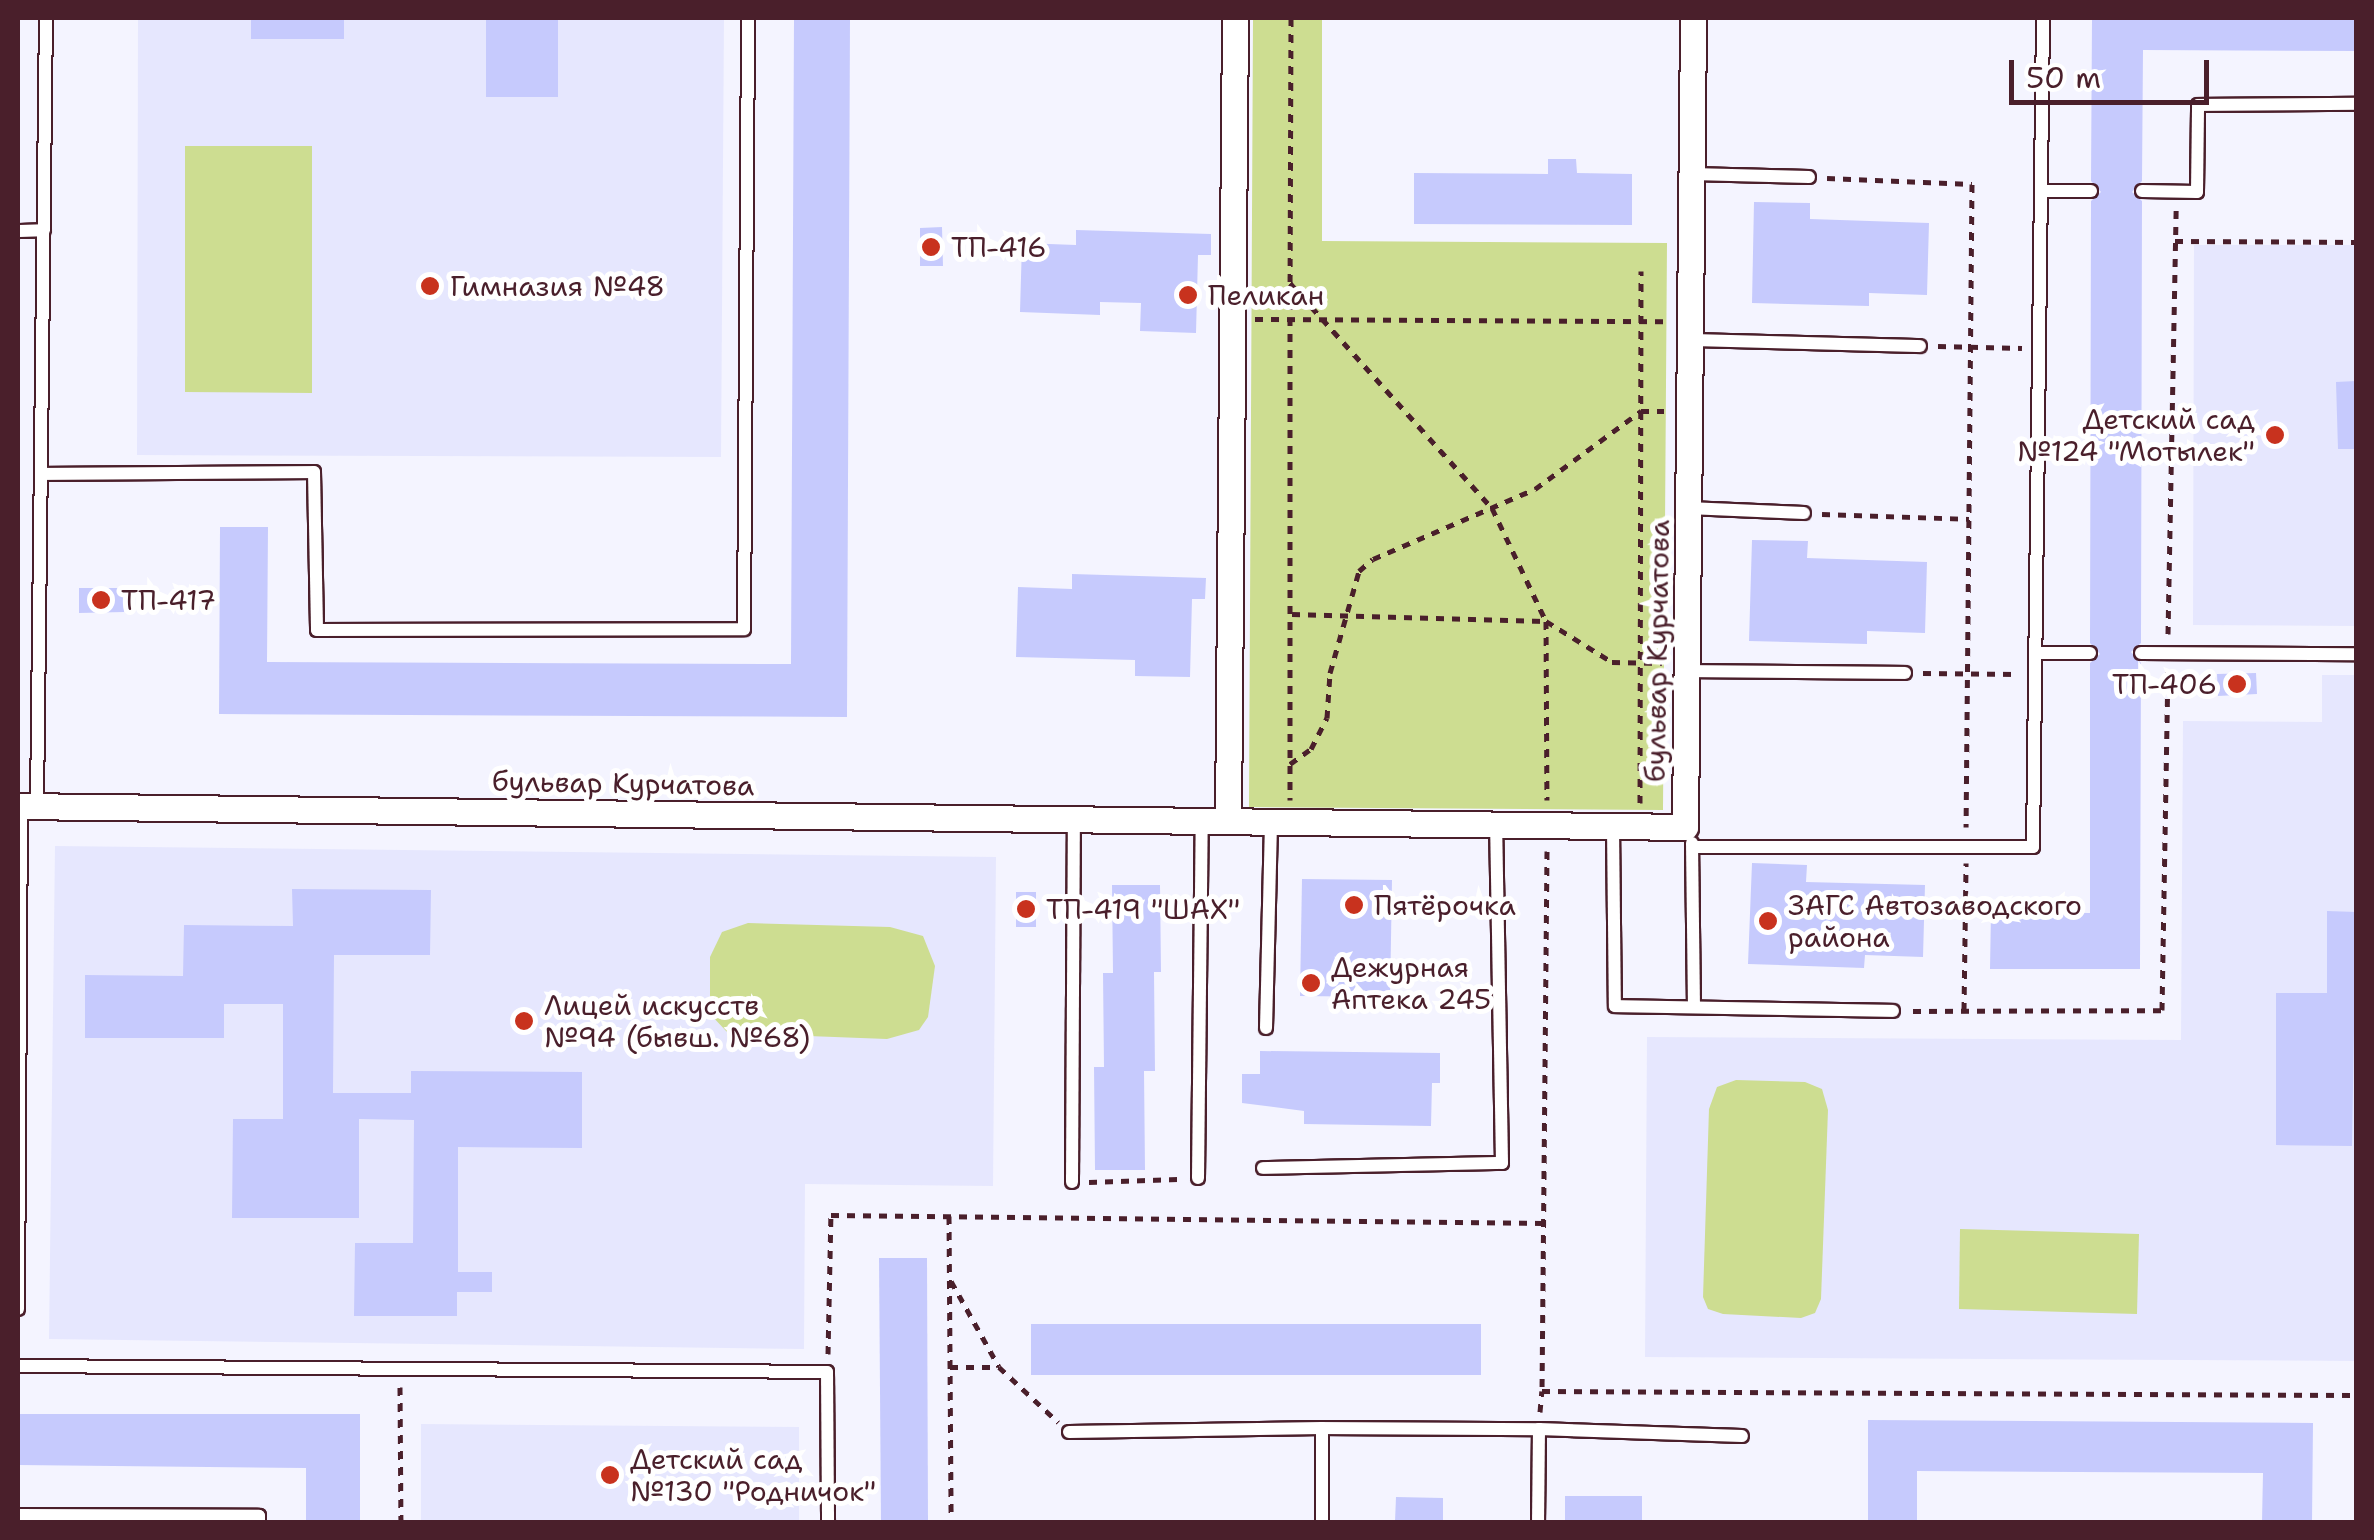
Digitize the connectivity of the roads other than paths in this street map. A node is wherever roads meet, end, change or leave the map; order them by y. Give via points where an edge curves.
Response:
1 (46, 18) edge
2 (748, 18) edge
3 (1235, 18) edge
4 (1693, 18) edge
5 (2043, 18) edge
6 (2356, 104) edge
7 (1692, 174) junction
8 (1809, 177) road end
9 (2041, 191) junction
10 (2091, 191) dead end
11 (2142, 191) dead end
12 (44, 230) junction
13 (18, 231) edge
14 (1690, 330) junction
15 (1920, 346) road end
16 (41, 474) junction
17 (1688, 508) junction
18 (1804, 514) road end
19 (2036, 653) junction
20 (2090, 653) dead end
21 (2141, 654) dead end
22 (2356, 654) edge
23 (1687, 667) junction
24 (1905, 674) road end
25 (25, 806) edge
26 (1074, 819) junction
27 (1215, 821) junction
28 (1281, 821) junction
29 (1496, 824) junction
30 (1613, 826) junction
31 (19, 837) edge
32 (1690, 837) junction
33 (1694, 1006) junction
34 (1893, 1010) road end
35 (1266, 1028) dead end
36 (1263, 1168) dead end
37 (1198, 1178) road end
38 (1072, 1182) road end
39 (18, 1194) edge
40 (18, 1309) edge
41 (18, 1366) edge
42 (1322, 1428) junction
43 (1539, 1429) junction
44 (1069, 1432) road end
45 (1742, 1436) dead end
46 (18, 1515) edge
47 (259, 1522) edge
48 (828, 1522) edge
49 (1322, 1522) edge
50 (1538, 1522) edge

1 - 12 lane
2 - 16 lane via 744,628 317,630 314,472
3 - 27 street
4 - 7 street, бульвар Курчатова
5 - 9 lane
6 - 11 lane via 2198,105 2197,192
7 - 8 lane
7 - 14 street, бульвар Курчатова
9 - 10 lane
9 - 19 lane
12 - 13 lane
12 - 16 lane
14 - 15 lane
14 - 17 street, бульвар Курчатова
16 - 25 lane
17 - 18 lane
17 - 23 street, бульвар Курчатова
19 - 20 lane
19 - 32 lane via 2033,847
21 - 22 lane
23 - 24 lane
23 - 32 street, бульвар Курчатова
25 - 26 street, бульвар Курчатова
25 - 31 lane
26 - 27 street, бульвар Курчатова
26 - 38 lane
27 - 28 street, бульвар Курчатова
27 - 37 lane
28 - 29 street, бульвар Курчатова
28 - 35 lane
29 - 30 street, бульвар Курчатова
29 - 36 lane via 1502,1163
30 - 32 street, бульвар Курчатова
30 - 33 lane via 1615,1006
31 - 39 lane
32 - 33 lane
33 - 34 lane
39 - 40 lane
41 - 48 lane via 828,1372
42 - 43 lane
42 - 44 lane
42 - 49 lane
43 - 45 lane
43 - 50 lane
46 - 47 lane via 259,1516

